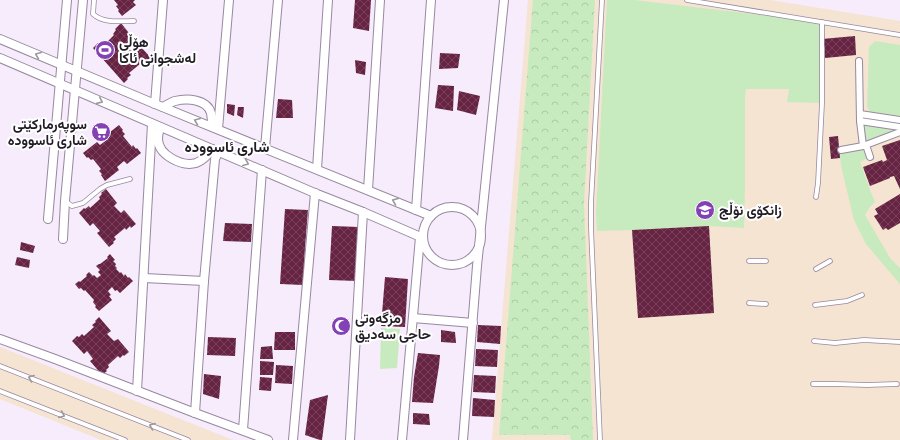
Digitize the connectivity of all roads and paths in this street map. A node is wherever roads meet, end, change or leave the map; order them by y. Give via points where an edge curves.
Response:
1 (67, 0) edge
2 (83, 0) edge
3 (94, 0) edge
4 (163, 0) edge
5 (229, 0) edge
6 (278, 0) edge
7 (328, 0) edge
8 (380, 0) edge
9 (431, 0) edge
10 (504, 0) edge
11 (602, 0) edge
12 (687, 0) edge
13 (134, 21) dead end
14 (822, 22) junction
15 (900, 35) edge
16 (0, 39) edge
17 (0, 58) edge
18 (859, 61) dead end
19 (61, 65) junction
20 (77, 71) junction
21 (59, 84) junction
22 (75, 90) junction
23 (155, 104) junction
24 (163, 107) junction
25 (860, 117) junction
26 (900, 120) edge
27 (156, 125) junction
28 (900, 127) edge
29 (214, 128) junction
30 (900, 132) edge
31 (864, 145) junction
32 (265, 148) junction
33 (216, 150) junction
34 (841, 150) dead end
35 (870, 157) dead end
36 (317, 169) junction
37 (262, 170) junction
38 (130, 179) dead end
39 (368, 190) junction
40 (315, 193) junction
41 (816, 197) dead end
42 (65, 201) junction
43 (416, 210) junction
44 (363, 212) junction
45 (431, 216) junction
46 (48, 219) dead end
47 (422, 237) junction
48 (63, 239) dead end
49 (480, 242) junction
50 (749, 261) dead end
51 (766, 261) dead end
52 (830, 261) dead end
53 (816, 269) dead end
54 (144, 278) junction
55 (204, 281) junction
56 (862, 295) dead end
57 (749, 303) dead end
58 (766, 304) dead end
59 (815, 305) dead end
60 (413, 318) junction
61 (473, 323) junction
62 (0, 339) edge
63 (814, 341) dead end
64 (900, 342) edge
65 (0, 366) edge
66 (813, 384) dead end
67 (896, 384) dead end
68 (0, 391) edge
69 (137, 391) junction
70 (196, 413) junction
71 (243, 430) junction
72 (125, 440) edge
73 (188, 440) edge
74 (268, 440) edge
75 (293, 440) edge
76 (350, 440) edge
77 (402, 440) edge
78 (463, 440) edge
79 (600, 440) edge

1 - 19 street
2 - 20 street
3 - 13 lane via 93,14 97,18
4 - 23 street
5 - 29 street
6 - 32 street
7 - 36 street
8 - 39 street
9 - 43 street
10 - 49 street
11 - 79 lane via 591,203
12 - 14 lane
14 - 15 lane
14 - 41 lane via 822,103
19 -> 16 street
17 - 21 street
18 - 25 street
19 - 20 street
19 - 21 street
20 - 22 street
20 - 23 street
21 - 22 street
21 - 46 street
22 -> 27 street
22 - 42 street
23 - 24 street
29 -> 24 street
24 - 29 street via 173,101 198,101 211,112
25 - 26 street
25 - 28 street
25 - 31 street
27 - 33 street
27 - 33 street via 161,150 181,163 195,163
27 - 54 street
29 - 32 street
30 - 31 street
31 - 34 street
31 - 35 street
32 - 36 street
33 -> 37 street
33 - 55 street
36 - 39 street
37 - 40 street
37 - 71 street
38 - 42 lane via 107,185 83,203 72,206
43 -> 39 street
40 - 44 street
40 - 75 street
42 - 48 street
43 - 45 street
44 - 47 street
44 - 76 street
45 - 47 street via 426,222
45 - 49 street via 448,208 466,211 478,224
47 - 49 street via 425,247 436,261 454,265 471,258
47 - 60 street
49 - 61 street
50 - 51 lane
52 - 53 lane
54 - 55 street
54 - 69 street
55 - 70 street
56 - 59 lane via 847,301
57 - 58 lane
60 - 61 street
60 - 77 street
61 - 78 street
62 - 69 street
63 - 64 lane
73 -> 65 lane
66 - 67 lane
68 -> 72 lane
69 - 70 street
70 - 71 street
71 - 74 street

